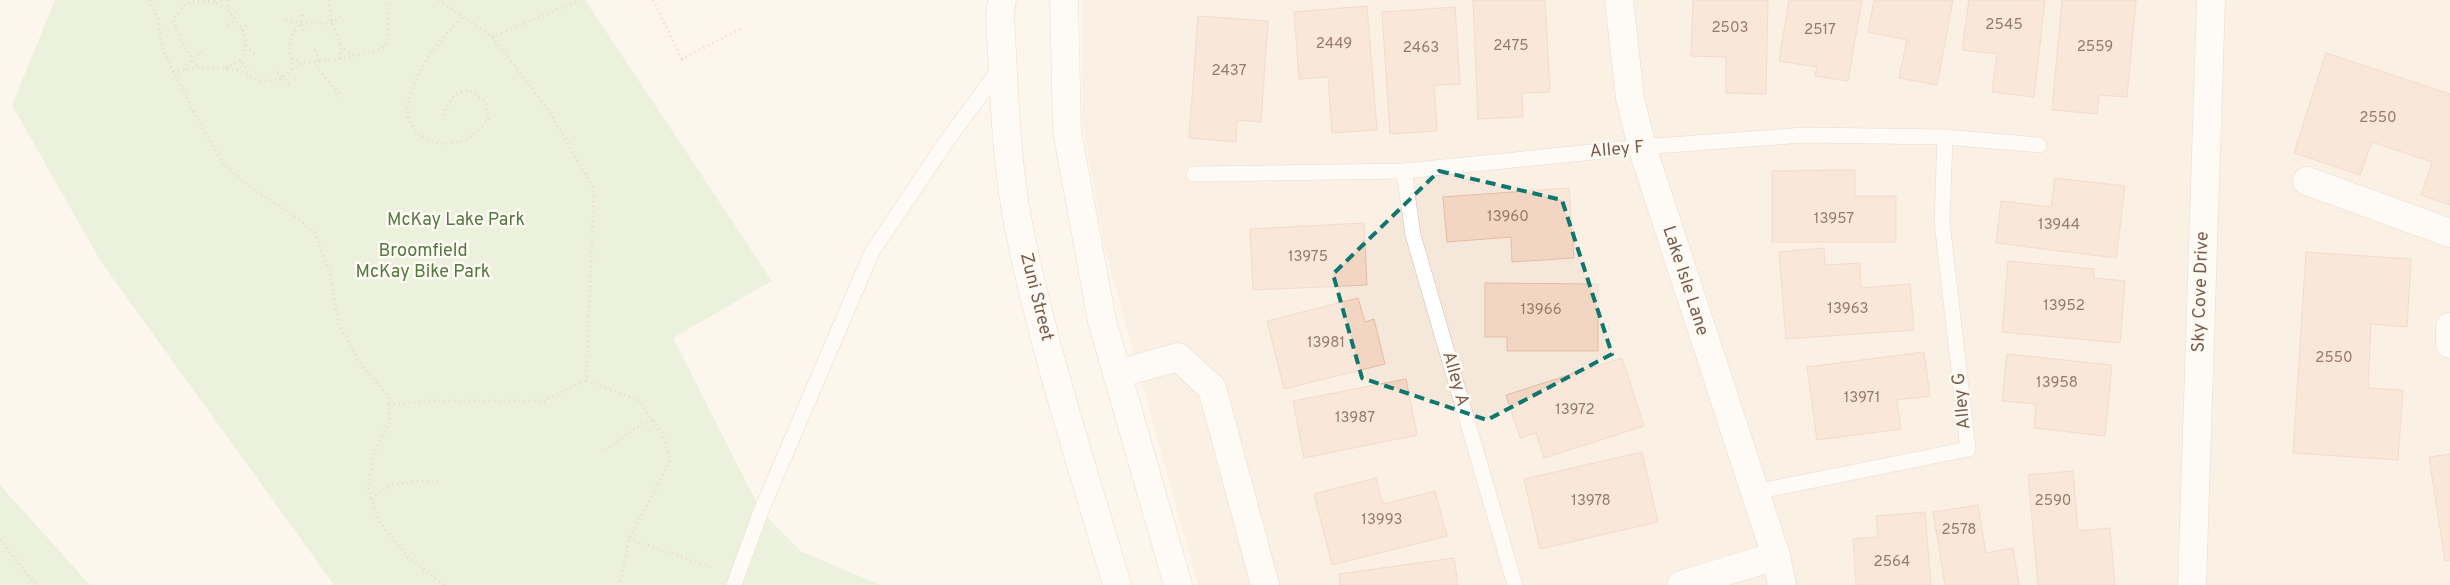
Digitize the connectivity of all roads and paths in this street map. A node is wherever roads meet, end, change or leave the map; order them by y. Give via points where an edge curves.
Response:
1 (150, 0) edge
2 (221, 0) edge
3 (228, 0) edge
4 (329, 0) edge
5 (387, 0) edge
6 (439, 0) edge
7 (580, 0) edge
8 (653, 0) edge
9 (1002, 0) edge
10 (1064, 0) edge
11 (1619, 0) edge
12 (2211, 0) edge
13 (214, 2) junction
14 (228, 10) junction
15 (238, 10) dead end
16 (231, 14) junction
17 (302, 15) dead end
18 (340, 16) dead end
19 (462, 17) junction
20 (235, 20) junction
21 (286, 20) dead end
22 (332, 22) junction
23 (301, 23) junction
24 (249, 24) dead end
25 (228, 25) dead end
26 (241, 28) junction
27 (740, 30) dead end
28 (305, 34) dead end
29 (492, 37) junction
30 (246, 46) junction
31 (342, 47) junction
32 (314, 50) dead end
33 (202, 51) dead end
34 (256, 55) dead end
35 (354, 56) junction
36 (192, 59) junction
37 (292, 59) junction
38 (339, 59) junction
39 (241, 60) junction
40 (320, 60) junction
41 (315, 61) junction
42 (302, 62) junction
43 (1003, 65) junction
44 (199, 67) junction
45 (224, 68) junction
46 (274, 69) dead end
47 (185, 70) junction
48 (292, 70) junction
49 (173, 72) junction
50 (250, 75) junction
51 (282, 78) junction
52 (289, 84) dead end
53 (342, 97) dead end
54 (443, 115) dead end
55 (1945, 137) junction
56 (2039, 145) dead end
57 (1642, 147) junction
58 (1404, 171) junction
59 (1194, 174) dead end
60 (2307, 181) dead end
61 (2450, 233) edge
62 (2450, 327) edge
63 (2450, 344) edge
64 (1117, 374) junction
65 (586, 380) junction
66 (389, 405) junction
67 (652, 420) junction
68 (605, 450) dead end
69 (442, 482) dead end
70 (1754, 492) junction
71 (371, 498) junction
72 (629, 539) junction
73 (0, 540) edge
74 (1776, 556) junction
75 (736, 580) edge
76 (36, 585) edge
77 (444, 585) edge
78 (620, 585) edge
79 (1117, 585) edge
80 (1178, 585) edge
81 (1265, 585) edge
82 (1515, 585) edge
83 (1682, 585) edge
84 (1782, 585) edge
85 (2192, 585) edge

1 - 49 path via 158,20 162,48
2 - 13 path
3 - 14 path
4 - 22 path
5 - 35 path via 388,38 382,49
6 - 19 path
7 - 29 path
8 - 27 path via 682,59
9 - 43 street, Zuni Street
10 - 64 street via 1067,131 1102,321
11 - 57 street, Lake Isle Lane via 1630,98
12 - 85 street, Sky Cove Drive
13 - 14 path
13 - 36 path via 186,3 173,19
14 - 16 path
15 - 16 path
16 - 20 path
17 - 23 path
18 - 22 path
19 - 29 path
19 - 54 path via 426,59 411,90 408,115 418,132 428,140 444,144 462,141 477,132 488,119 485,101 468,90 452,97
20 - 25 path
20 - 26 path
21 - 23 path
22 - 23 path
22 - 31 path
23 - 28 path
23 - 37 path via 291,38
24 - 26 path
26 - 30 path via 246,34
29 - 65 path via 550,111 594,189
30 - 34 path
30 - 39 path
31 - 35 path
31 - 38 path
32 - 40 path
33 - 36 path
35 - 38 path
36 - 44 path
36 - 47 path
37 - 42 path
37 - 48 path
38 - 40 path
39 - 45 path
39 - 50 path
40 - 41 path
41 - 42 path
41 - 53 path
42 - 48 path
43 - 75 lane via 872,252 761,511
43 - 79 street, Zuni Street via 1005,128 1036,307
44 - 45 path
44 - 47 path
45 - 50 path
46 - 51 path
47 - 49 path
48 - 51 path
49 - 66 path via 224,164 255,191 287,210 315,233 330,274 339,324 360,363 388,396
50 - 51 path via 260,81
51 - 52 path
55 - 56 lane, Alley F
55 - 57 lane, Alley F via 1804,135
55 - 70 lane, Alley G via 1942,222 1968,449
57 - 58 lane, Alley F
57 - 70 street, Lake Isle Lane
58 - 59 lane, Alley F
58 - 82 lane, Alley A via 1413,235
60 - 61 street
62 - 63 street
64 - 80 street
64 - 81 street via 1178,356 1212,388
65 - 66 path via 544,401
65 - 67 path via 638,400
66 - 71 path via 390,421 374,454 368,488
67 - 68 path
67 - 72 path via 663,435 670,461
69 - 71 path via 391,485
70 - 74 street, Lake Isle Lane
71 - 77 path via 380,523 408,557
72 - 75 path
72 - 78 path
73 - 76 path
74 - 83 street
74 - 84 street, Lake Isle Lane

